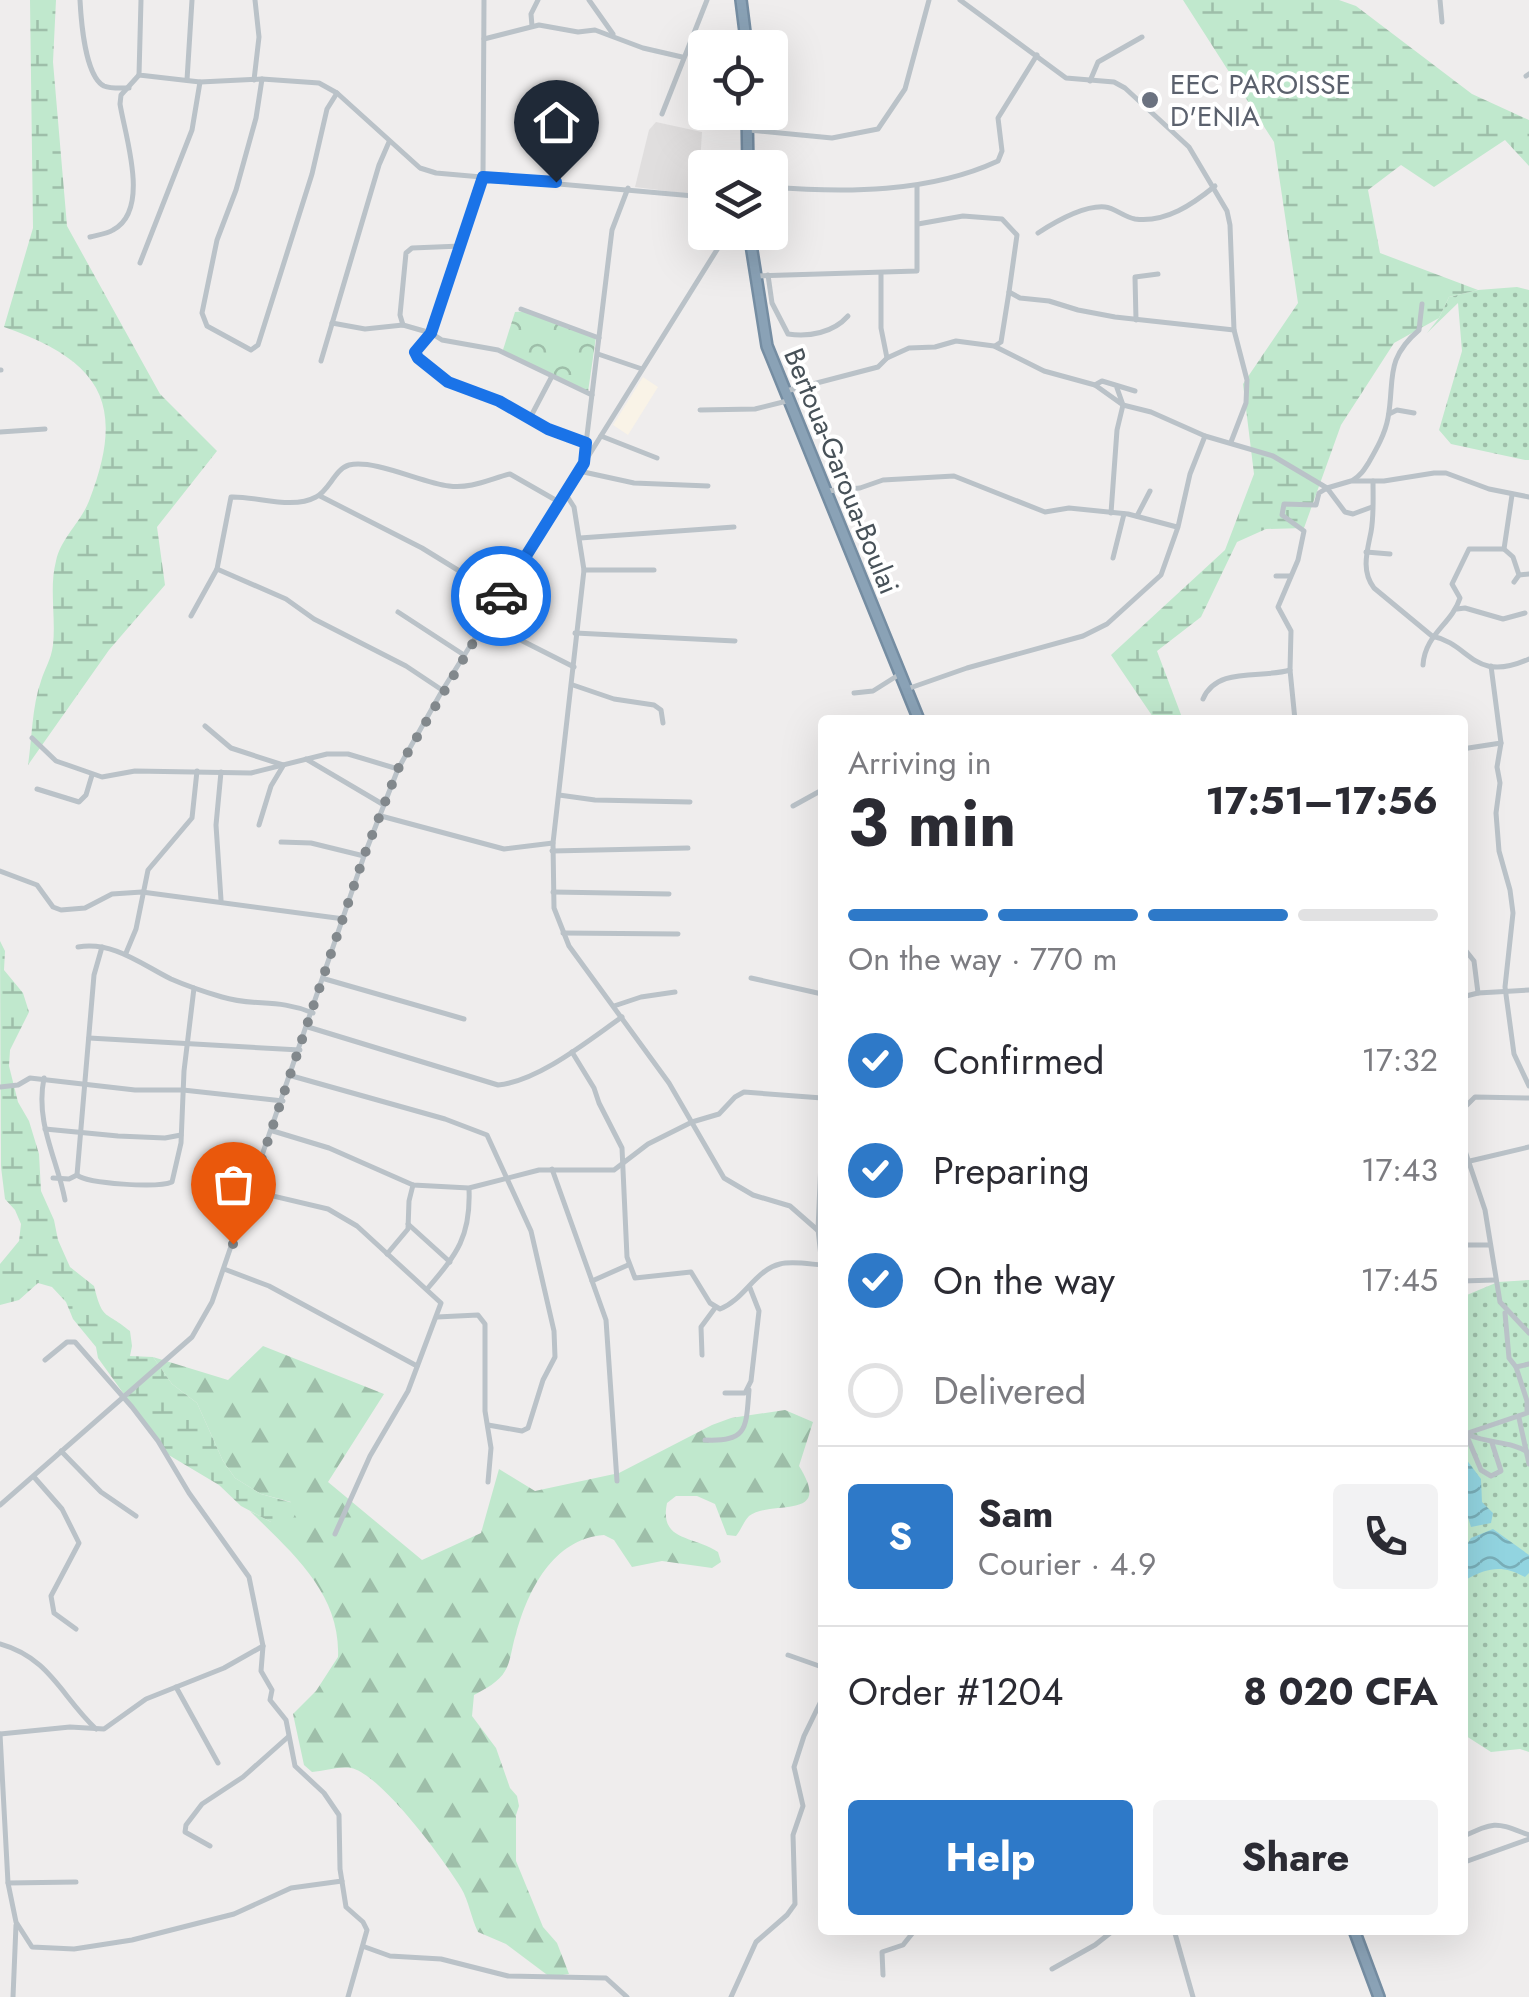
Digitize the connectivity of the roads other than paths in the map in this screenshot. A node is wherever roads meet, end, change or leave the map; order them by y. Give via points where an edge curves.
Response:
1 (80, 0) edge
2 (141, 0) edge
3 (192, 0) edge
4 (255, 0) edge
5 (484, 0) edge
6 (538, 0) edge
7 (589, 0) edge
8 (707, 0) edge
9 (741, 0) edge
10 (929, 0) edge
11 (960, 0) edge
12 (1440, 0) edge
13 (1442, 22) dead end
14 (532, 26) junction
15 (745, 30) edge
16 (614, 36) junction
17 (1142, 36) dead end
18 (484, 39) junction
19 (1037, 55) junction
20 (682, 57) junction
21 (140, 75) junction
22 (187, 80) junction
23 (258, 80) junction
24 (1090, 81) junction
25 (200, 82) junction
26 (129, 88) junction
27 (337, 93) junction
28 (662, 114) dead end
29 (748, 130) joint
30 (389, 142) junction
31 (748, 150) edge
32 (483, 177) junction
33 (917, 186) junction
34 (1215, 186) junction
35 (628, 188) junction
36 (788, 188) edge
37 (688, 195) edge
38 (918, 224) junction
39 (1038, 233) dead end
40 (90, 237) dead end
41 (461, 246) junction
42 (717, 250) edge
43 (751, 250) edge
44 (140, 263) dead end
45 (880, 273) junction
46 (1158, 274) dead end
47 (768, 275) junction
48 (753, 276) junction
49 (1010, 292) junction
50 (1422, 304) dead end
51 (521, 309) dead end
52 (848, 316) dead end
53 (1136, 319) junction
54 (332, 323) junction
55 (403, 325) junction
56 (1234, 330) junction
57 (431, 333) junction
58 (599, 338) junction
59 (994, 346) junction
60 (597, 354) junction
61 (887, 358) junction
62 (321, 361) dead end
63 (642, 370) junction
64 (552, 378) junction
65 (1095, 385) junction
66 (1117, 388) junction
67 (1136, 391) dead end
68 (592, 395) junction
69 (785, 396) junction
70 (1123, 406) junction
71 (700, 410) dead end
72 (1414, 413) dead end
73 (1389, 414) junction
74 (530, 418) junction
75 (45, 429) dead end
76 (0, 432) edge
77 (601, 436) junction
78 (1205, 436) junction
79 (1231, 442) junction
80 (586, 443) junction
81 (657, 458) dead end
82 (584, 463) junction
83 (579, 471) junction
84 (1351, 482) junction
85 (1374, 482) junction
86 (708, 486) dead end
87 (1327, 488) junction
88 (827, 491) junction
89 (1150, 491) dead end
90 (565, 492) junction
91 (1512, 494) junction
92 (320, 496) junction
93 (1529, 497) edge
94 (557, 505) junction
95 (1372, 507) junction
96 (1111, 513) junction
97 (1124, 514) junction
98 (1138, 516) junction
99 (575, 517) junction
100 (734, 527) dead end
101 (1178, 527) junction
102 (580, 538) junction
103 (1504, 549) junction
104 (1366, 552) junction
105 (1390, 554) dead end
106 (1113, 558) dead end
107 (217, 569) junction
108 (584, 570) junction
109 (654, 570) dead end
110 (1519, 574) junction
111 (1529, 574) edge
112 (1276, 576) dead end
113 (1290, 576) junction
114 (1514, 582) dead end
115 (501, 596) junction
116 (1456, 609) junction
117 (398, 612) dead end
118 (1525, 613) dead end
119 (191, 616) dead end
120 (485, 622) junction
121 (575, 633) junction
122 (1432, 636) junction
123 (734, 640) dead end
124 (464, 655) junction
125 (1529, 659) edge
126 (1424, 665) dead end
127 (1492, 666) junction
128 (574, 667) junction
129 (1290, 670) junction
130 (900, 674) junction
131 (573, 684) junction
132 (907, 689) junction
133 (442, 690) junction
134 (854, 694) dead end
135 (1203, 699) dead end
136 (917, 715) edge
137 (1294, 715) edge
138 (663, 723) dead end
139 (204, 726) dead end
140 (32, 738) dead end
141 (1502, 743) junction
142 (1468, 748) edge
143 (306, 760) junction
144 (284, 766) junction
145 (398, 769) junction
146 (197, 771) junction
147 (220, 772) junction
148 (92, 774) junction
149 (36, 789) dead end
150 (818, 792) edge
151 (558, 795) junction
152 (690, 802) dead end
153 (384, 805) junction
154 (793, 806) dead end
155 (380, 816) junction
156 (259, 825) dead end
157 (281, 842) dead end
158 (553, 842) junction
159 (688, 848) dead end
160 (552, 851) junction
161 (364, 856) junction
162 (0, 871) edge
163 (142, 892) junction
164 (552, 892) junction
165 (669, 894) dead end
166 (221, 900) junction
167 (344, 920) junction
168 (563, 932) junction
169 (678, 934) dead end
170 (78, 946) dead end
171 (102, 946) junction
172 (125, 954) junction
173 (1468, 954) edge
174 (751, 978) dead end
175 (325, 979) junction
176 (194, 988) junction
177 (1529, 990) edge
178 (675, 992) dead end
179 (818, 993) edge
180 (1478, 993) junction
181 (1506, 993) junction
182 (1468, 996) edge
183 (614, 1006) junction
184 (313, 1013) junction
185 (622, 1017) junction
186 (464, 1020) dead end
187 (308, 1027) junction
188 (89, 1038) junction
189 (187, 1044) junction
190 (300, 1050) junction
191 (572, 1052) junction
192 (292, 1076) junction
193 (44, 1078) junction
194 (86, 1082) junction
195 (1529, 1086) edge
196 (0, 1087) edge
197 (183, 1090) junction
198 (818, 1098) edge
199 (1529, 1098) edge
200 (283, 1101) junction
201 (1468, 1104) edge
202 (692, 1122) junction
203 (45, 1129) junction
204 (82, 1132) junction
205 (273, 1132) junction
206 (181, 1135) junction
207 (1529, 1148) edge
208 (1468, 1156) edge
209 (1470, 1161) junction
210 (622, 1167) junction
211 (552, 1169) junction
212 (1472, 1172) junction
213 (77, 1175) junction
214 (1468, 1175) edge
215 (57, 1178) junction
216 (509, 1178) junction
217 (413, 1185) junction
218 (469, 1188) junction
219 (252, 1192) junction
220 (65, 1200) dead end
221 (408, 1224) junction
222 (818, 1229) edge
223 (1468, 1245) edge
224 (1489, 1245) junction
225 (387, 1254) junction
226 (450, 1262) junction
227 (628, 1265) junction
228 (818, 1266) edge
229 (224, 1269) junction
230 (1495, 1280) junction
231 (592, 1281) junction
232 (1468, 1281) edge
233 (428, 1288) junction
234 (750, 1288) junction
235 (715, 1308) junction
236 (1505, 1310) junction
237 (436, 1317) junction
238 (1529, 1334) edge
239 (702, 1355) dead end
240 (45, 1360) dead end
241 (1529, 1364) edge
242 (417, 1366) junction
243 (1516, 1367) junction
244 (749, 1390) junction
245 (725, 1393) dead end
246 (122, 1396) junction
247 (1519, 1418) junction
248 (488, 1425) junction
249 (1468, 1432) edge
250 (1468, 1435) edge
251 (705, 1440) dead end
252 (1468, 1442) edge
253 (1492, 1443) junction
254 (61, 1452) junction
255 (1527, 1452) edge
256 (1529, 1464) edge
257 (34, 1476) junction
258 (616, 1481) dead end
259 (488, 1482) dead end
260 (0, 1506) edge
261 (136, 1516) dead end
262 (336, 1534) dead end
263 (76, 1629) dead end
264 (0, 1644) edge
265 (263, 1646) junction
266 (788, 1654) dead end
267 (818, 1666) edge
268 (176, 1687) junction
269 (818, 1708) edge
270 (98, 1730) junction
271 (0, 1734) edge
272 (288, 1737) junction
273 (218, 1763) dead end
274 (1468, 1834) edge
275 (1529, 1836) edge
276 (210, 1846) dead end
277 (1468, 1861) edge
278 (342, 1881) junction
279 (76, 1882) dead end
280 (8, 1883) junction
281 (16, 1922) junction
282 (911, 1935) edge
283 (1108, 1935) edge
284 (1175, 1935) edge
285 (1356, 1935) edge
286 (365, 1946) junction
287 (1052, 1969) dead end
288 (883, 1975) dead end
289 (12, 1997) edge
290 (348, 1997) edge
291 (626, 1997) edge
292 (731, 1997) edge
293 (1193, 1997) edge
294 (1379, 1997) edge

1 - 26 street via 84,44 98,82
2 - 21 street
3 - 22 street
4 - 23 street
5 - 18 street
6 - 14 street
7 - 16 street
8 - 20 street
9 - 15 highway
10 - 29 street via 905,89 878,129 832,138
11 - 19 street
12 - 13 street
14 - 16 street
14 - 18 street
16 - 20 street
17 - 24 street via 1098,62
18 - 32 street
19 - 24 street via 1066,78
19 - 33 street via 998,118 998,161
20 - 28 street
21 - 22 street
21 - 26 street
22 - 25 street
23 - 25 street
23 - 27 street via 320,83
23 - 27 street via 256,118 216,240 202,314 207,326 251,350 258,345
24 - 34 street via 1125,88 1189,147
25 - 44 street via 192,130
26 - 40 street via 120,104 132,196 122,223
27 - 30 street
29 - 31 highway
30 - 32 street via 420,168
30 - 54 street
32 - 35 street
32 - 41 street
33 - 36 street
33 - 38 street
34 - 39 street via 1188,207 1158,217 1132,218 1102,207
34 - 56 street via 1230,225
35 - 37 street
35 - 58 street via 612,230
38 - 45 street via 917,271
38 - 49 street via 963,216 1002,219 1017,235
41 - 55 street via 406,252
41 - 57 street
42 - 63 street
43 - 48 highway, Bertoua-Garoua-Boulai
45 - 47 street
45 - 61 street
46 - 53 street via 1135,278
47 - 48 street
47 - 52 street via 772,303 788,334 824,332
48 - 69 highway, Bertoua-Garoua-Boulai via 766,346
49 - 53 street
49 - 59 street via 1001,342
50 - 73 street via 1419,330 1391,373
51 - 58 street
53 - 56 street
54 - 55 street via 365,329
54 - 62 street
55 - 57 street
56 - 79 street via 1247,396
57 - 64 street via 498,350
57 - 74 street via 415,352 418,358 448,382
58 - 60 street
59 - 61 street via 956,342
59 - 65 street via 1044,371
60 - 63 street
60 - 68 street
61 - 69 street via 878,367
63 - 77 street
64 - 68 street
64 - 74 street
65 - 66 street
65 - 70 street
66 - 67 street
66 - 70 street
68 - 80 street
69 - 71 street via 755,409
69 - 88 highway, Bertoua-Garoua-Boulai
70 - 78 street
70 - 96 street
72 - 73 street
73 - 84 street via 1378,446
74 - 80 street
75 - 76 street
77 - 81 street
77 - 82 street
78 - 79 street
78 - 101 street
79 - 87 street via 1273,456
80 - 82 street
82 - 83 street
83 - 86 street via 634,483
83 - 90 street
84 - 85 street
84 - 87 street
85 - 91 street via 1446,474
85 - 95 street
87 - 95 street via 1345,512
87 - 113 street via 1316,505 1284,504 1282,515 1304,531
88 - 96 street via 954,476 1045,512
88 - 130 highway, Bertoua-Garoua-Boulai
89 - 98 street
90 - 94 street
90 - 99 street
91 - 93 street
91 - 103 street
92 - 94 street via 353,465 451,487 510,474
92 - 107 street via 303,502 231,497
92 - 115 street
94 - 99 street
94 - 115 street
95 - 104 street
96 - 97 street
97 - 98 street
97 - 106 street
98 - 101 street
99 - 102 street
100 - 102 street
101 - 132 street via 1161,576 1099,630
102 - 108 street
103 - 110 street
103 - 116 street via 1469,548 1452,584 1460,598
104 - 105 street
104 - 122 street via 1366,579
107 - 119 street
107 - 133 street via 286,599
108 - 109 street
108 - 121 street
110 - 111 street
110 - 114 street
112 - 113 street
113 - 129 street via 1278,607 1291,631
115 - 120 street
116 - 118 street via 1503,618
116 - 122 street
117 - 124 street
120 - 124 street
120 - 128 street
121 - 123 street
121 - 128 street
122 - 126 street
122 - 127 street via 1472,662
124 - 133 street
125 - 127 street
127 - 141 street
128 - 131 street
129 - 135 street via 1231,678 1211,686
129 - 137 street
130 - 132 highway, Bertoua-Garoua-Boulai
130 - 134 street
131 - 138 street via 654,705
131 - 151 street
132 - 136 highway, Bertoua-Garoua-Boulai
133 - 145 street
139 - 144 street via 231,748
140 - 148 street via 56,761
141 - 142 street
141 - 181 street via 1496,813 1513,930
143 - 144 street
143 - 145 street via 348,754
143 - 153 street
144 - 147 street
144 - 156 street via 270,786
145 - 153 street
146 - 147 street
146 - 148 street
146 - 163 street via 192,818 148,870
147 - 166 street
148 - 149 street via 79,802
150 - 154 street
151 - 152 street
151 - 158 street
153 - 155 street
155 - 158 street via 504,849
155 - 161 street
157 - 161 street
158 - 160 street
159 - 160 street
160 - 164 street
161 - 167 street
162 - 163 street via 37,885 60,910
163 - 166 street
163 - 172 street
164 - 165 street
164 - 168 street
166 - 167 street
167 - 175 street
168 - 169 street
168 - 183 street
170 - 171 street
171 - 172 street
171 - 188 street
172 - 176 street
173 - 180 street
174 - 179 street
175 - 184 street
175 - 186 street
176 - 184 street
176 - 189 street
177 - 181 street
178 - 183 street
180 - 181 street
180 - 182 street
181 - 195 street via 1514,1054
183 - 185 street
184 - 187 street
185 - 191 street
185 - 202 street
187 - 190 street
187 - 191 street via 498,1085
188 - 189 street
188 - 194 street
189 - 190 street
189 - 197 street
190 - 192 street
191 - 210 street via 622,1148
192 - 200 street
192 - 216 street via 480,1131
193 - 194 street
193 - 196 street
193 - 203 street
194 - 197 street
194 - 204 street
197 - 200 street
197 - 206 street
198 - 202 street via 744,1092 719,1114
199 - 201 street via 1475,1097
200 - 205 street
202 - 210 street via 648,1144
202 - 222 street via 724,1178 790,1206
203 - 204 street
203 - 215 street
204 - 206 street
204 - 213 street
205 - 217 street
205 - 219 street
206 - 213 street via 170,1184 93,1182
207 - 209 street
208 - 209 street
209 - 212 street
210 - 211 street
210 - 227 street
211 - 216 street
211 - 231 street
212 - 214 street
212 - 224 street
213 - 215 street
215 - 220 street
216 - 218 street
216 - 248 street via 541,1267 555,1358 528,1428
217 - 218 street
217 - 221 street
218 - 226 street via 468,1226
219 - 225 street via 328,1208
219 - 229 street
221 - 225 street
221 - 226 street
223 - 224 street
224 - 230 street
225 - 233 street
226 - 233 street
227 - 231 street
227 - 235 street via 638,1280 691,1272
228 - 234 street via 776,1265
229 - 242 street via 270,1286
229 - 246 street via 192,1337
230 - 232 street
230 - 236 street
231 - 258 street via 606,1320
233 - 237 street via 441,1303
234 - 235 street
234 - 244 street via 760,1311
235 - 239 street via 701,1327
236 - 238 street
236 - 243 street via 1507,1348
237 - 242 street
237 - 248 street via 483,1319
240 - 246 street via 74,1342
241 - 243 street
242 - 262 street
243 - 247 street via 1528,1408
244 - 245 street
244 - 251 street via 740,1434 729,1442
246 - 254 street
246 - 265 street via 249,1577
247 - 249 street
247 - 255 street
248 - 259 street
250 - 253 street
252 - 253 street via 1490,1476 1501,1471
253 - 255 street
254 - 257 street
254 - 261 street
255 - 256 street
257 - 260 street
257 - 263 street via 79,1543 51,1596 54,1613
264 - 270 street via 40,1662
265 - 268 street
265 - 272 street via 261,1672
266 - 267 street
268 - 270 street
268 - 273 street
269 - 292 street via 794,1766 804,1806 793,1836 795,1904 756,1942
270 - 271 street
271 - 280 street
272 - 276 street via 186,1824 184,1832
272 - 278 street via 296,1766 339,1815
274 - 275 street via 1503,1824
275 - 277 street
278 - 281 street via 291,1888 234,1914 132,1940 74,1948 32,1947
278 - 286 street via 346,1907 368,1930
279 - 280 street
280 - 281 street
281 - 289 street
282 - 288 street via 882,1952
283 - 287 street
284 - 293 street
285 - 294 highway
286 - 290 street
286 - 291 street via 508,1976 606,1978

